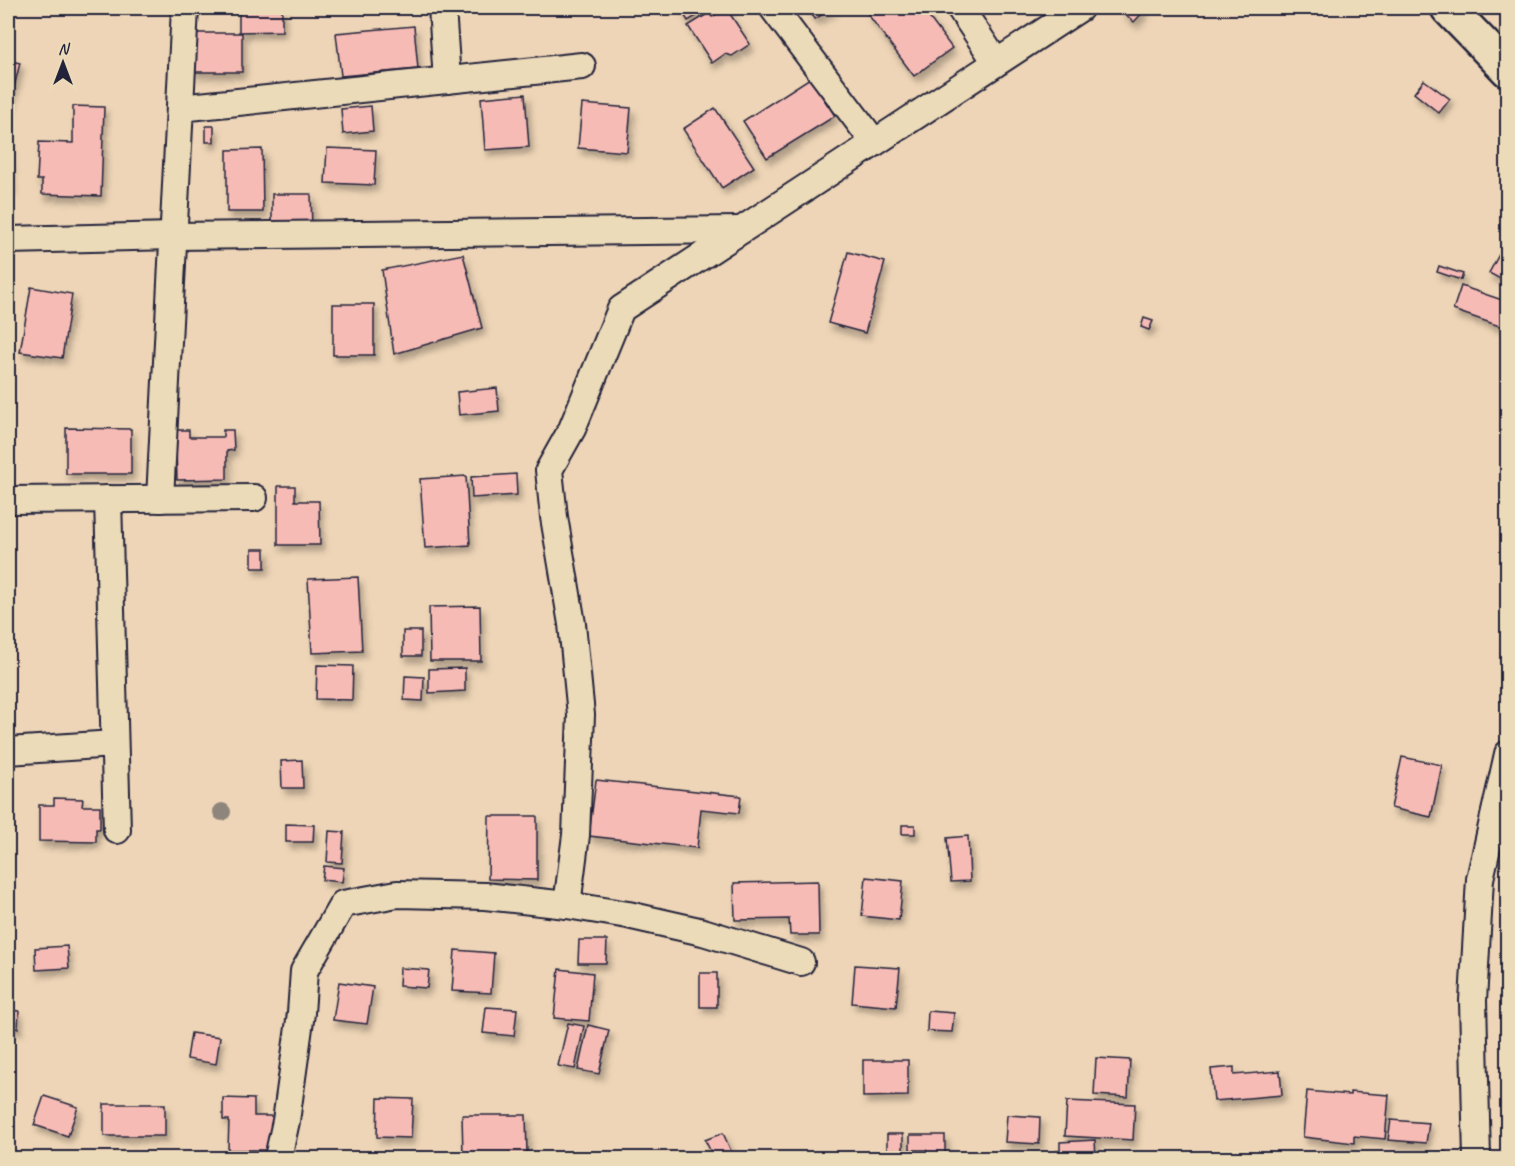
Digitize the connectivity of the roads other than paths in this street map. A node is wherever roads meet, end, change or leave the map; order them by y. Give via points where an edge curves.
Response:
1 (185, 8) edge
2 (442, 8) edge
3 (773, 8) edge
4 (960, 8) edge
5 (1080, 8) edge
6 (1448, 8) edge
7 (996, 62) junction
8 (582, 66) dead end
9 (1508, 70) edge
10 (447, 80) junction
11 (180, 108) junction
12 (874, 142) junction
13 (741, 230) junction
14 (174, 236) junction
15 (8, 240) edge
16 (254, 498) dead end
17 (108, 499) junction
18 (160, 499) junction
19 (8, 501) edge
20 (114, 744) junction
21 (8, 751) edge
22 (1508, 754) edge
23 (117, 830) dead end
24 (567, 905) junction
25 (801, 962) dead end
26 (278, 1158) edge
27 (1477, 1158) edge

1 - 11 street
2 - 10 street
3 - 12 street
4 - 7 street
5 - 7 street
6 - 9 highway
7 - 12 street
8 - 10 street
10 - 11 street
11 - 14 street
12 - 13 street
13 - 14 street
13 - 24 street via 621,309 572,429 549,470 581,715 576,835
14 - 15 street
14 - 18 street
16 - 18 street
17 - 18 street
17 - 19 street
17 - 20 street
20 - 21 street
20 - 23 street
22 - 27 street via 1480,879 1473,1001
24 - 25 street via 703,932
24 - 26 street via 485,896 397,894 343,904 304,971

